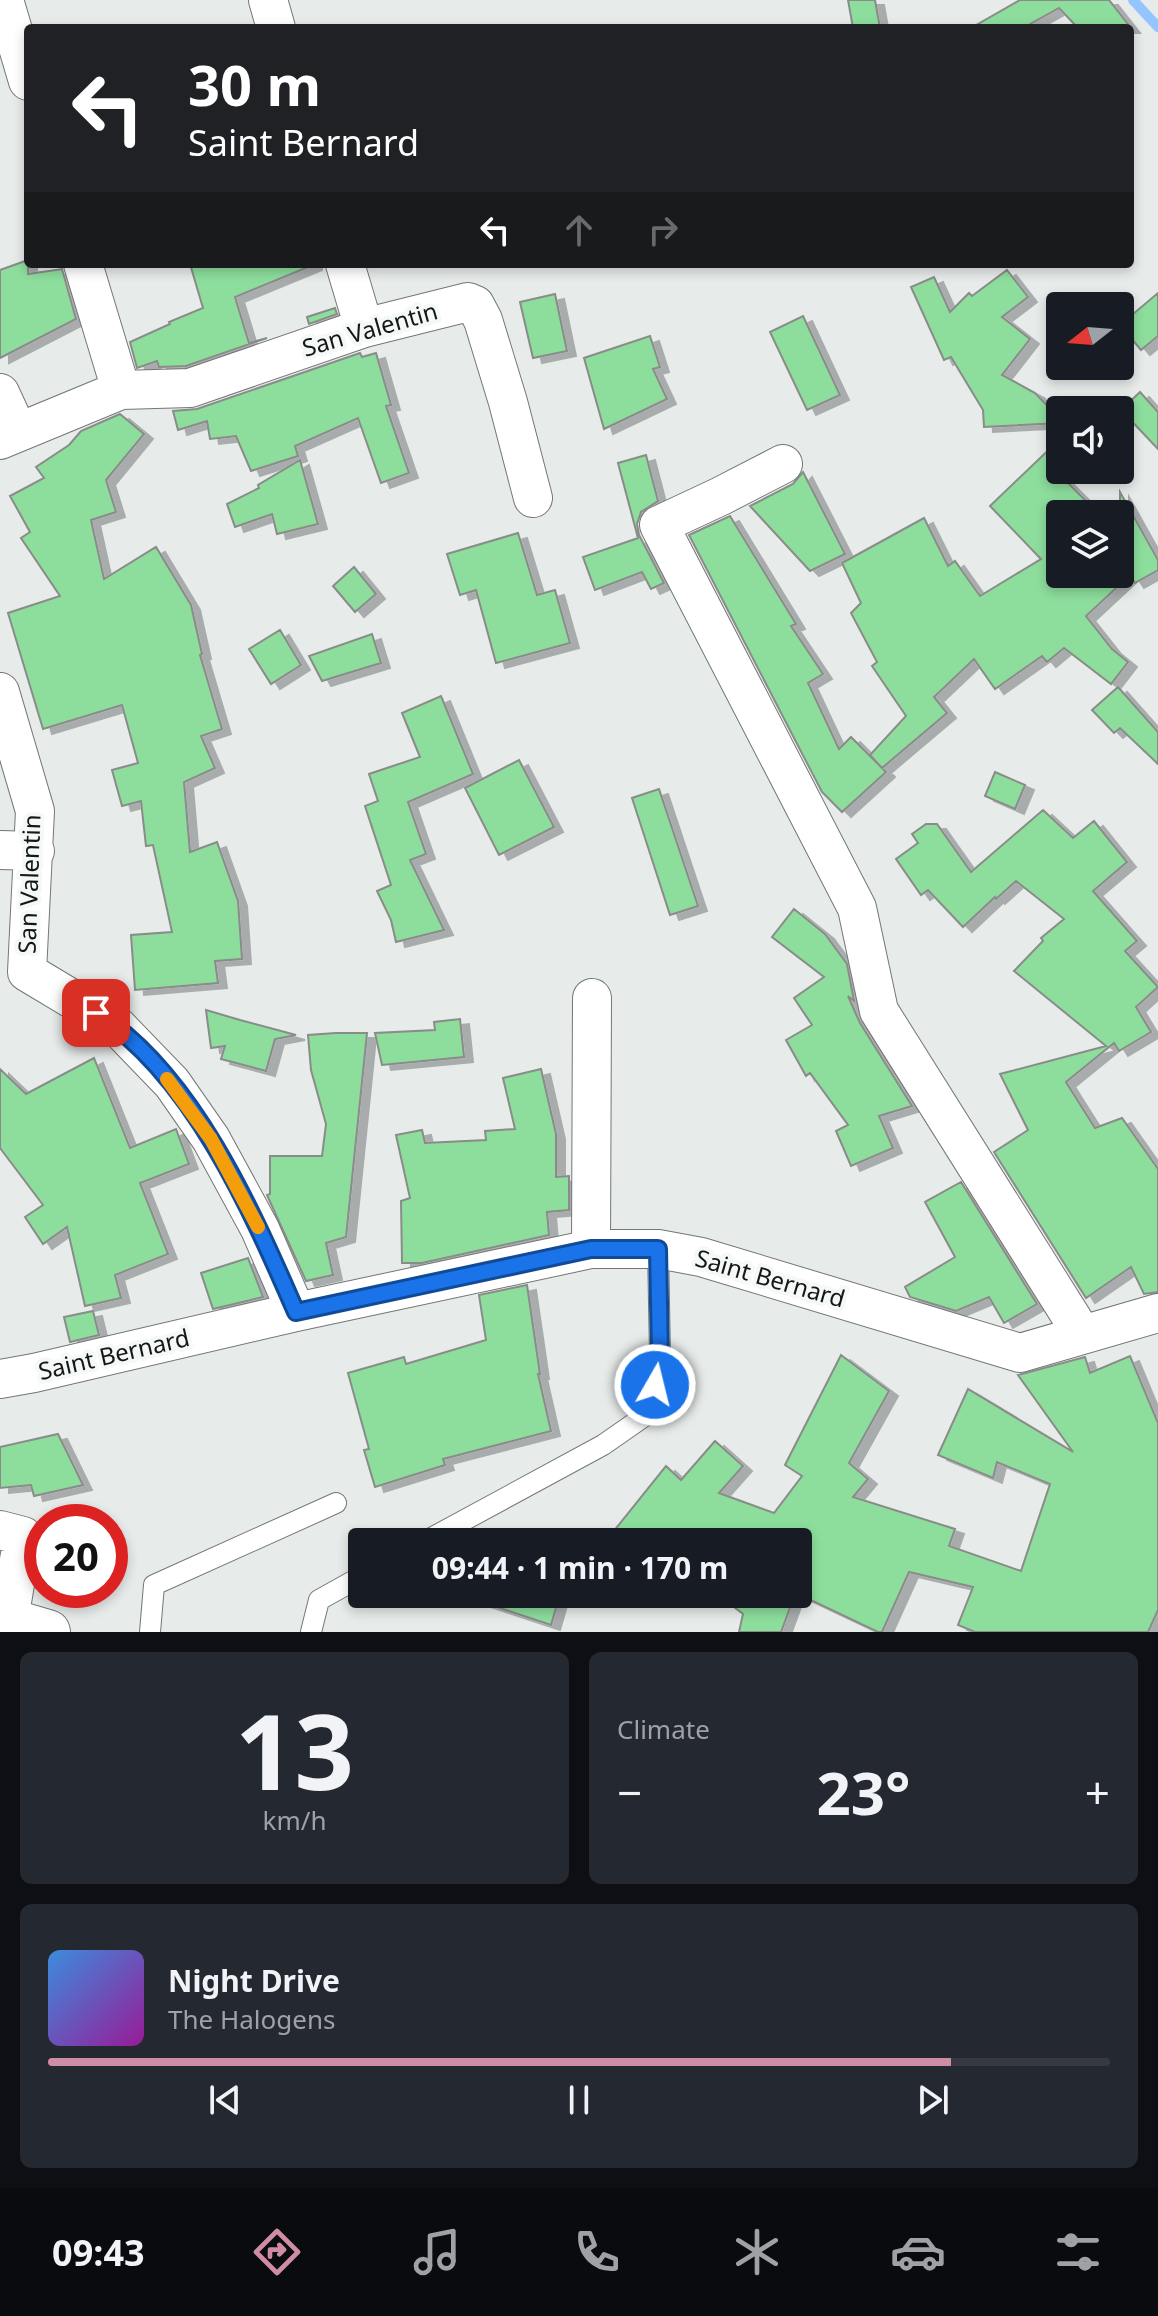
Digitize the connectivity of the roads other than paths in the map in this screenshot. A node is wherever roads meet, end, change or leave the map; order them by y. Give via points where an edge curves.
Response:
1 (4, 0) edge
2 (268, 0) edge
3 (275, 24) edge
4 (24, 68) edge
5 (84, 268) edge
6 (346, 268) edge
7 (364, 328) junction
8 (121, 390) junction
9 (0, 393) edge
10 (9, 436) edge
11 (783, 464) dead end
12 (533, 498) dead end
13 (0, 692) edge
14 (17, 850) edge
15 (592, 998) dead end
16 (591, 1249) junction
17 (658, 1249) junction
18 (296, 1312) junction
19 (1158, 1313) edge
20 (1082, 1334) junction
21 (0, 1379) edge
22 (336, 1503) dead end
23 (450, 1528) edge
24 (0, 1530) edge
25 (348, 1584) edge
26 (19, 1623) edge
27 (150, 1632) edge
28 (311, 1632) edge

1 - 4 street
2 - 3 street
5 - 8 street
6 - 7 street
7 - 8 street, San Valentin via 190,388
7 - 12 street, San Valentin via 468,302 475,305
8 - 10 street, San Valentin
9 - 10 street
11 - 20 street via 659,525 857,908 879,1011
13 - 14 street, San Valentin via 35,811
14 - 18 street, San Valentin via 27,972 117,1026 172,1083 211,1139 260,1229
15 - 16 street
16 - 17 street, Saint Bernard
16 - 18 street, Saint Bernard
17 - 20 street, Saint Bernard via 701,1257 1020,1353
17 - 23 lane via 660,1356 649,1413 603,1445
18 - 21 street, Saint Bernard
19 - 20 street, Saint Bernard
22 - 27 lane via 154,1585
24 - 26 street via 23,1536
25 - 28 lane via 319,1600

